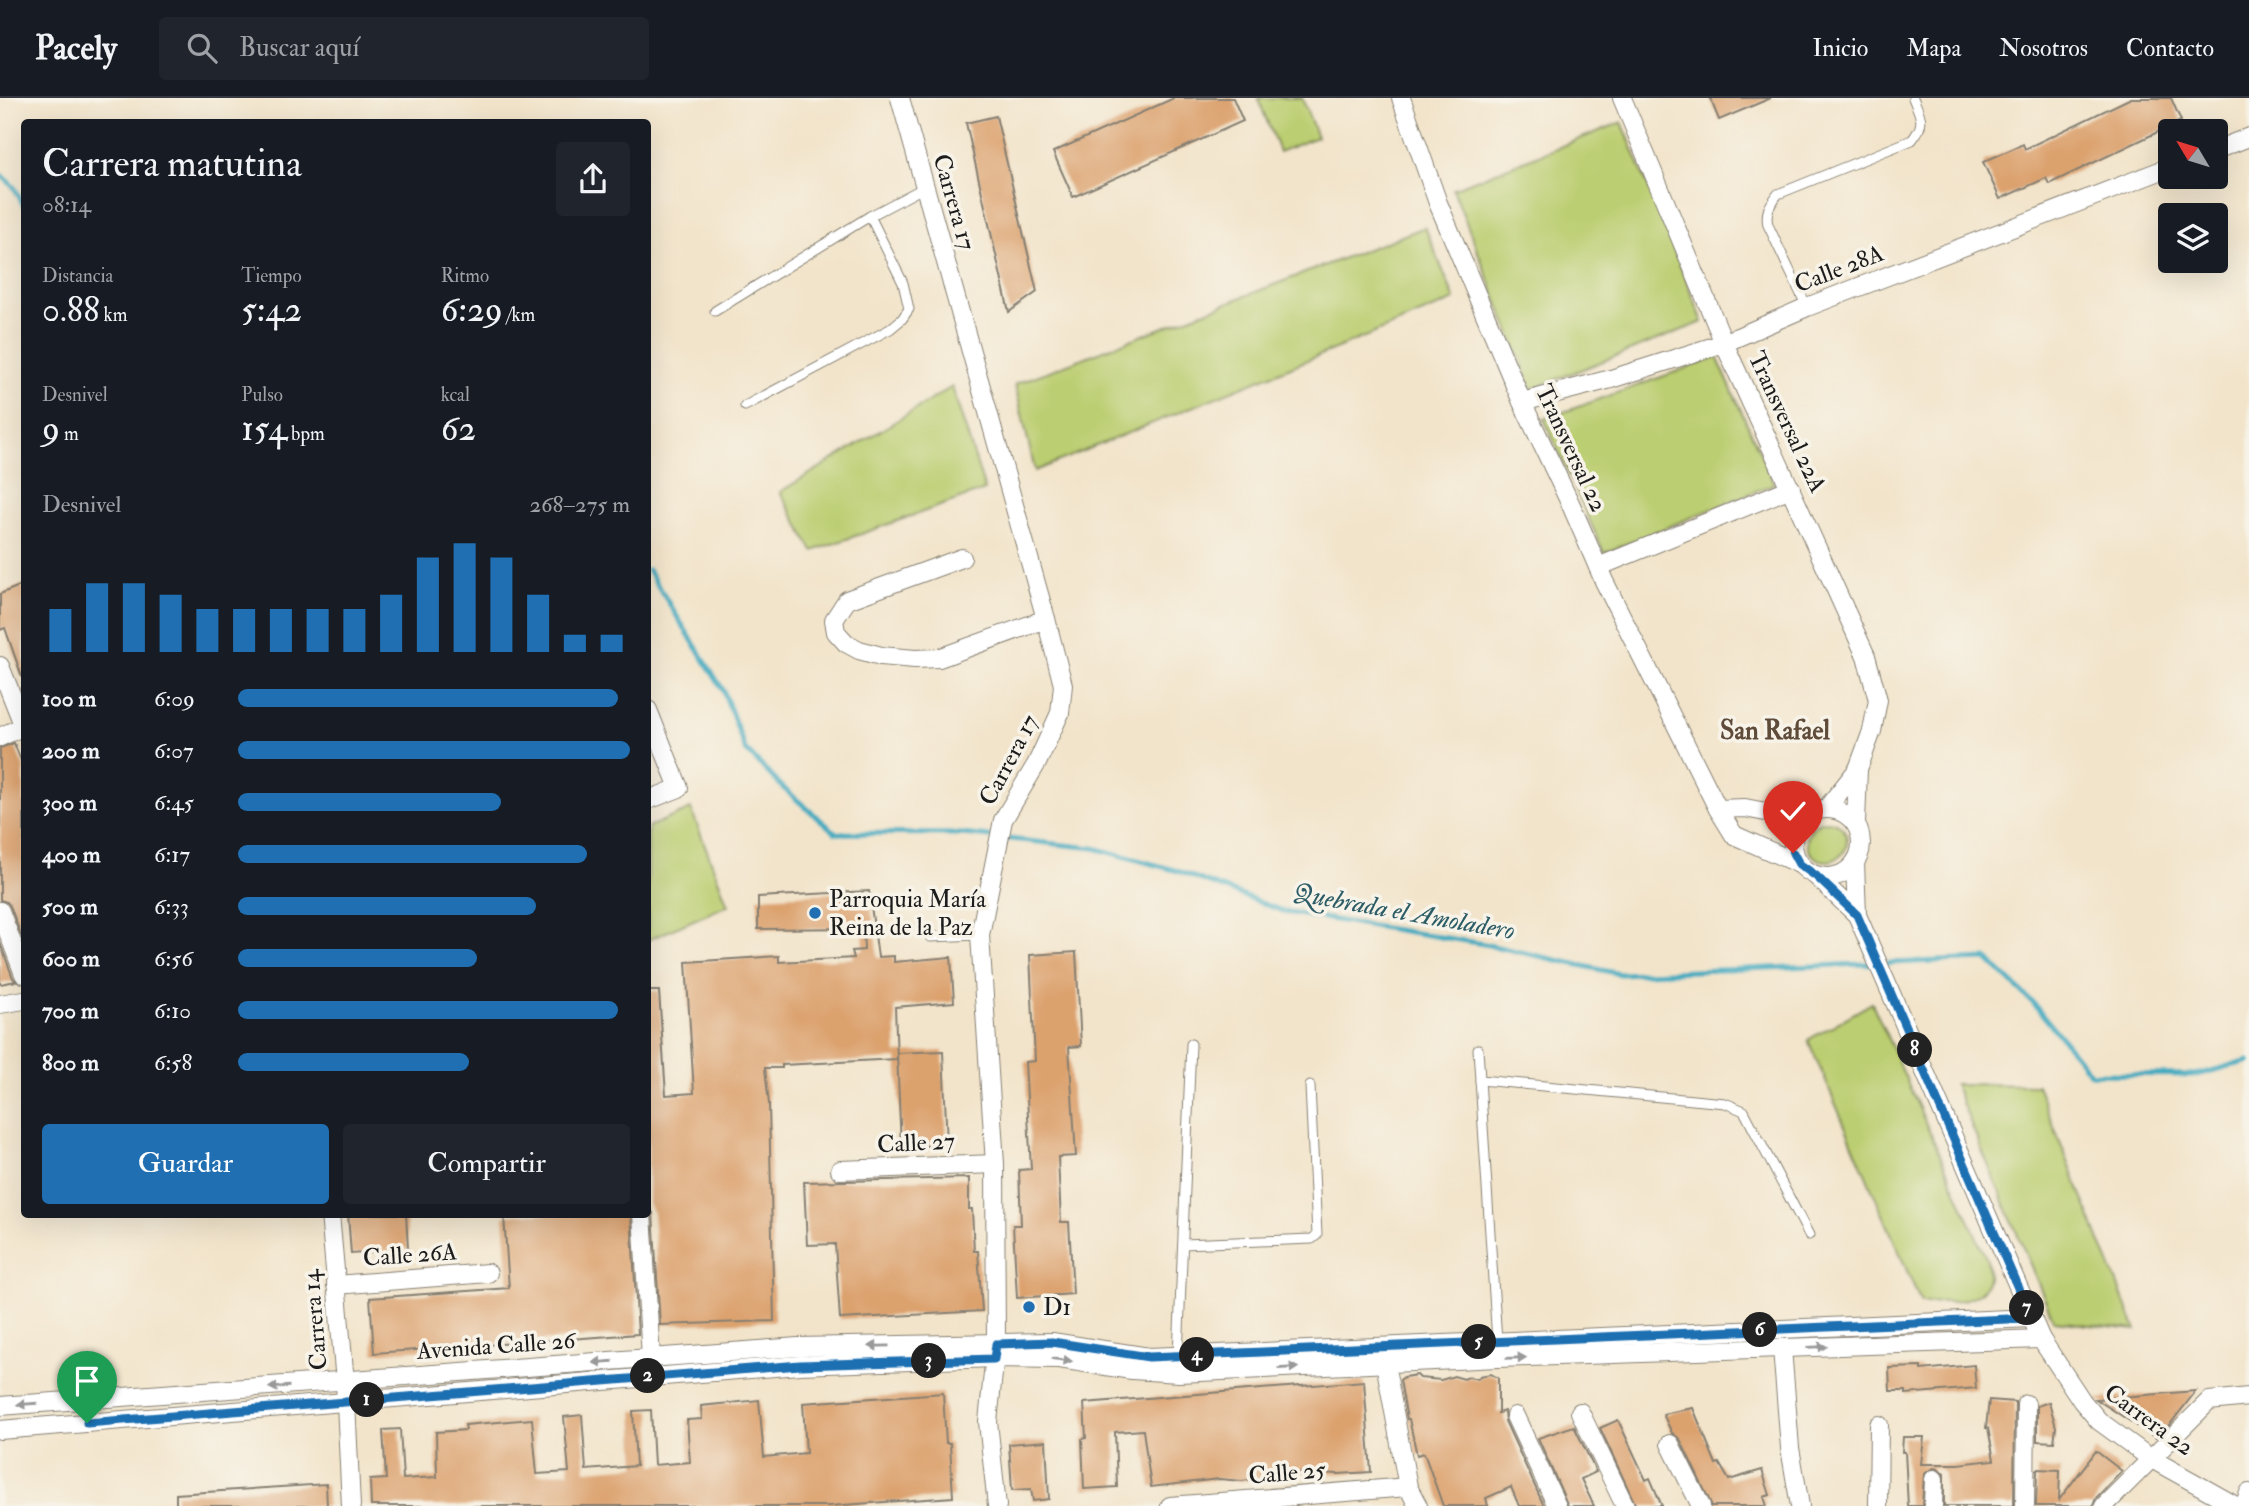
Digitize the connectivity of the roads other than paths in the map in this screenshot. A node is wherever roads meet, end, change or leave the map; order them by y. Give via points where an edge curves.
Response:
1 (900, 98) edge
2 (1401, 98) edge
3 (1622, 98) edge
4 (1913, 98) edge
5 (2249, 137) edge
6 (2228, 145) edge
7 (2158, 172) edge
8 (925, 187) junction
9 (870, 216) junction
10 (1807, 307) junction
11 (715, 311) dead end
12 (1724, 343) junction
13 (1522, 402) junction
14 (745, 406) dead end
15 (1791, 488) junction
16 (962, 558) dead end
17 (1598, 567) junction
18 (1046, 619) junction
19 (0, 666) edge
20 (21, 718) edge
21 (651, 718) edge
22 (21, 727) edge
23 (0, 737) edge
24 (1858, 769) junction
25 (651, 799) edge
26 (1827, 808) junction
27 (1718, 809) junction
28 (1801, 819) junction
29 (1856, 823) junction
30 (1854, 863) junction
31 (1799, 864) junction
32 (1816, 876) junction
33 (0, 911) edge
34 (1857, 915) junction
35 (980, 935) junction
36 (930, 937) dead end
37 (21, 966) edge
38 (21, 1000) edge
39 (0, 1004) edge
40 (1191, 1044) dead end
41 (1478, 1049) dead end
42 (1480, 1080) junction
43 (1310, 1086) dead end
44 (995, 1164) junction
45 (840, 1170) dead end
46 (330, 1218) edge
47 (642, 1218) edge
48 (1809, 1235) dead end
49 (1183, 1244) junction
50 (488, 1273) dead end
51 (337, 1285) junction
52 (2031, 1318) junction
53 (2041, 1339) junction
54 (1497, 1341) junction
55 (1782, 1348) junction
56 (995, 1351) junction
57 (1178, 1356) junction
58 (651, 1358) junction
59 (1385, 1363) junction
60 (345, 1382) junction
61 (2249, 1397) edge
62 (346, 1402) junction
63 (2026, 1404) dead end
64 (0, 1406) edge
65 (1580, 1412) dead end
66 (1515, 1416) dead end
67 (1879, 1425) dead end
68 (0, 1430) edge
69 (1670, 1444) dead end
70 (2150, 1458) junction
71 (1934, 1479) dead end
72 (1408, 1487) junction
73 (2249, 1493) edge
74 (1231, 1504) edge
75 (351, 1506) edge
76 (997, 1506) edge
77 (1170, 1506) edge
78 (1418, 1506) edge
79 (1558, 1506) edge
80 (1625, 1506) edge
81 (1700, 1506) edge
82 (1800, 1506) edge
83 (1878, 1506) edge
84 (1933, 1506) edge
85 (2025, 1506) edge
86 (2104, 1506) edge
87 (2236, 1506) edge
88 (2244, 1506) edge

1 - 8 street, Carrera 17
2 - 13 street, Transversal 22 via 1438,202
3 - 12 street, Transversal 22A
4 - 10 lane via 1922,118 1921,130 1912,140 1778,194 1769,205 1768,225
5 - 6 street
7 - 10 street, Calle 28A
8 - 9 lane
8 - 18 street, Carrera 17
9 - 11 lane
9 - 14 lane via 903,283 909,309 890,329
10 - 12 street, Calle 28A
12 - 13 street, Calle 28A
12 - 15 street, Transversal 22A
13 - 17 street, Transversal 22
15 - 17 street
15 - 24 street, Transversal 22A via 1866,656 1878,700
16 - 18 street via 847,600 834,620 836,632 859,650 881,656 939,658
17 - 27 street, Transversal 22
18 - 35 street, Carrera 17 via 1063,685 1060,713 1003,820
19 - 20 street
21 - 25 street via 679,788
22 - 23 street
24 - 26 street
24 - 29 street
26 - 28 street
26 - 29 street
27 - 28 street via 1745,808
27 - 31 street, Transversal 22 via 1734,835
28 - 31 street via 1792,841
29 - 30 street via 1861,844
30 - 32 street via 1837,876
30 - 34 street
31 - 32 street
32 - 34 street
33 - 37 street
34 - 52 street, Carrera 22
35 - 36 lane
35 - 44 street, Carrera 17
38 - 39 street
40 - 49 lane
41 - 42 lane
42 - 48 lane via 1725,1103 1744,1111
42 - 54 lane
43 - 49 lane via 1317,1235 1312,1239
44 - 45 street, Calle 27
44 - 56 street, Carrera 17
46 - 51 street, Carrera 14
47 - 58 street
49 - 57 lane
50 - 51 street, Calle 26A
51 - 60 street, Carrera 14
52 - 53 street, Carrera 22
52 - 54 street
55 -> 53 street
53 - 70 street, Carrera 22 via 2099,1421
54 - 57 street
59 -> 55 street
55 - 82 street
56 - 57 street via 1052,1342 1149,1357
56 -> 58 street, Avenida Calle 26 via 798,1347
56 -> 59 street via 1179,1373
56 - 62 street, Avenida Calle 26
56 - 76 street, Carrera 17 via 988,1422
58 -> 60 street, Avenida Calle 26
59 - 72 street
60 - 62 street, Carrera 14
60 -> 64 street, Avenida Calle 26
61 - 70 street via 2209,1401
62 - 68 street, Avenida Calle 26
62 - 75 street, Carrera 14
63 - 85 street
65 - 80 street
66 - 79 street
67 - 83 street
69 - 81 street
70 - 86 street
70 - 87 street, Carrera 22
71 - 84 street
72 - 74 street, Calle 25
72 - 78 street
73 - 88 street
74 - 77 street, Calle 25

